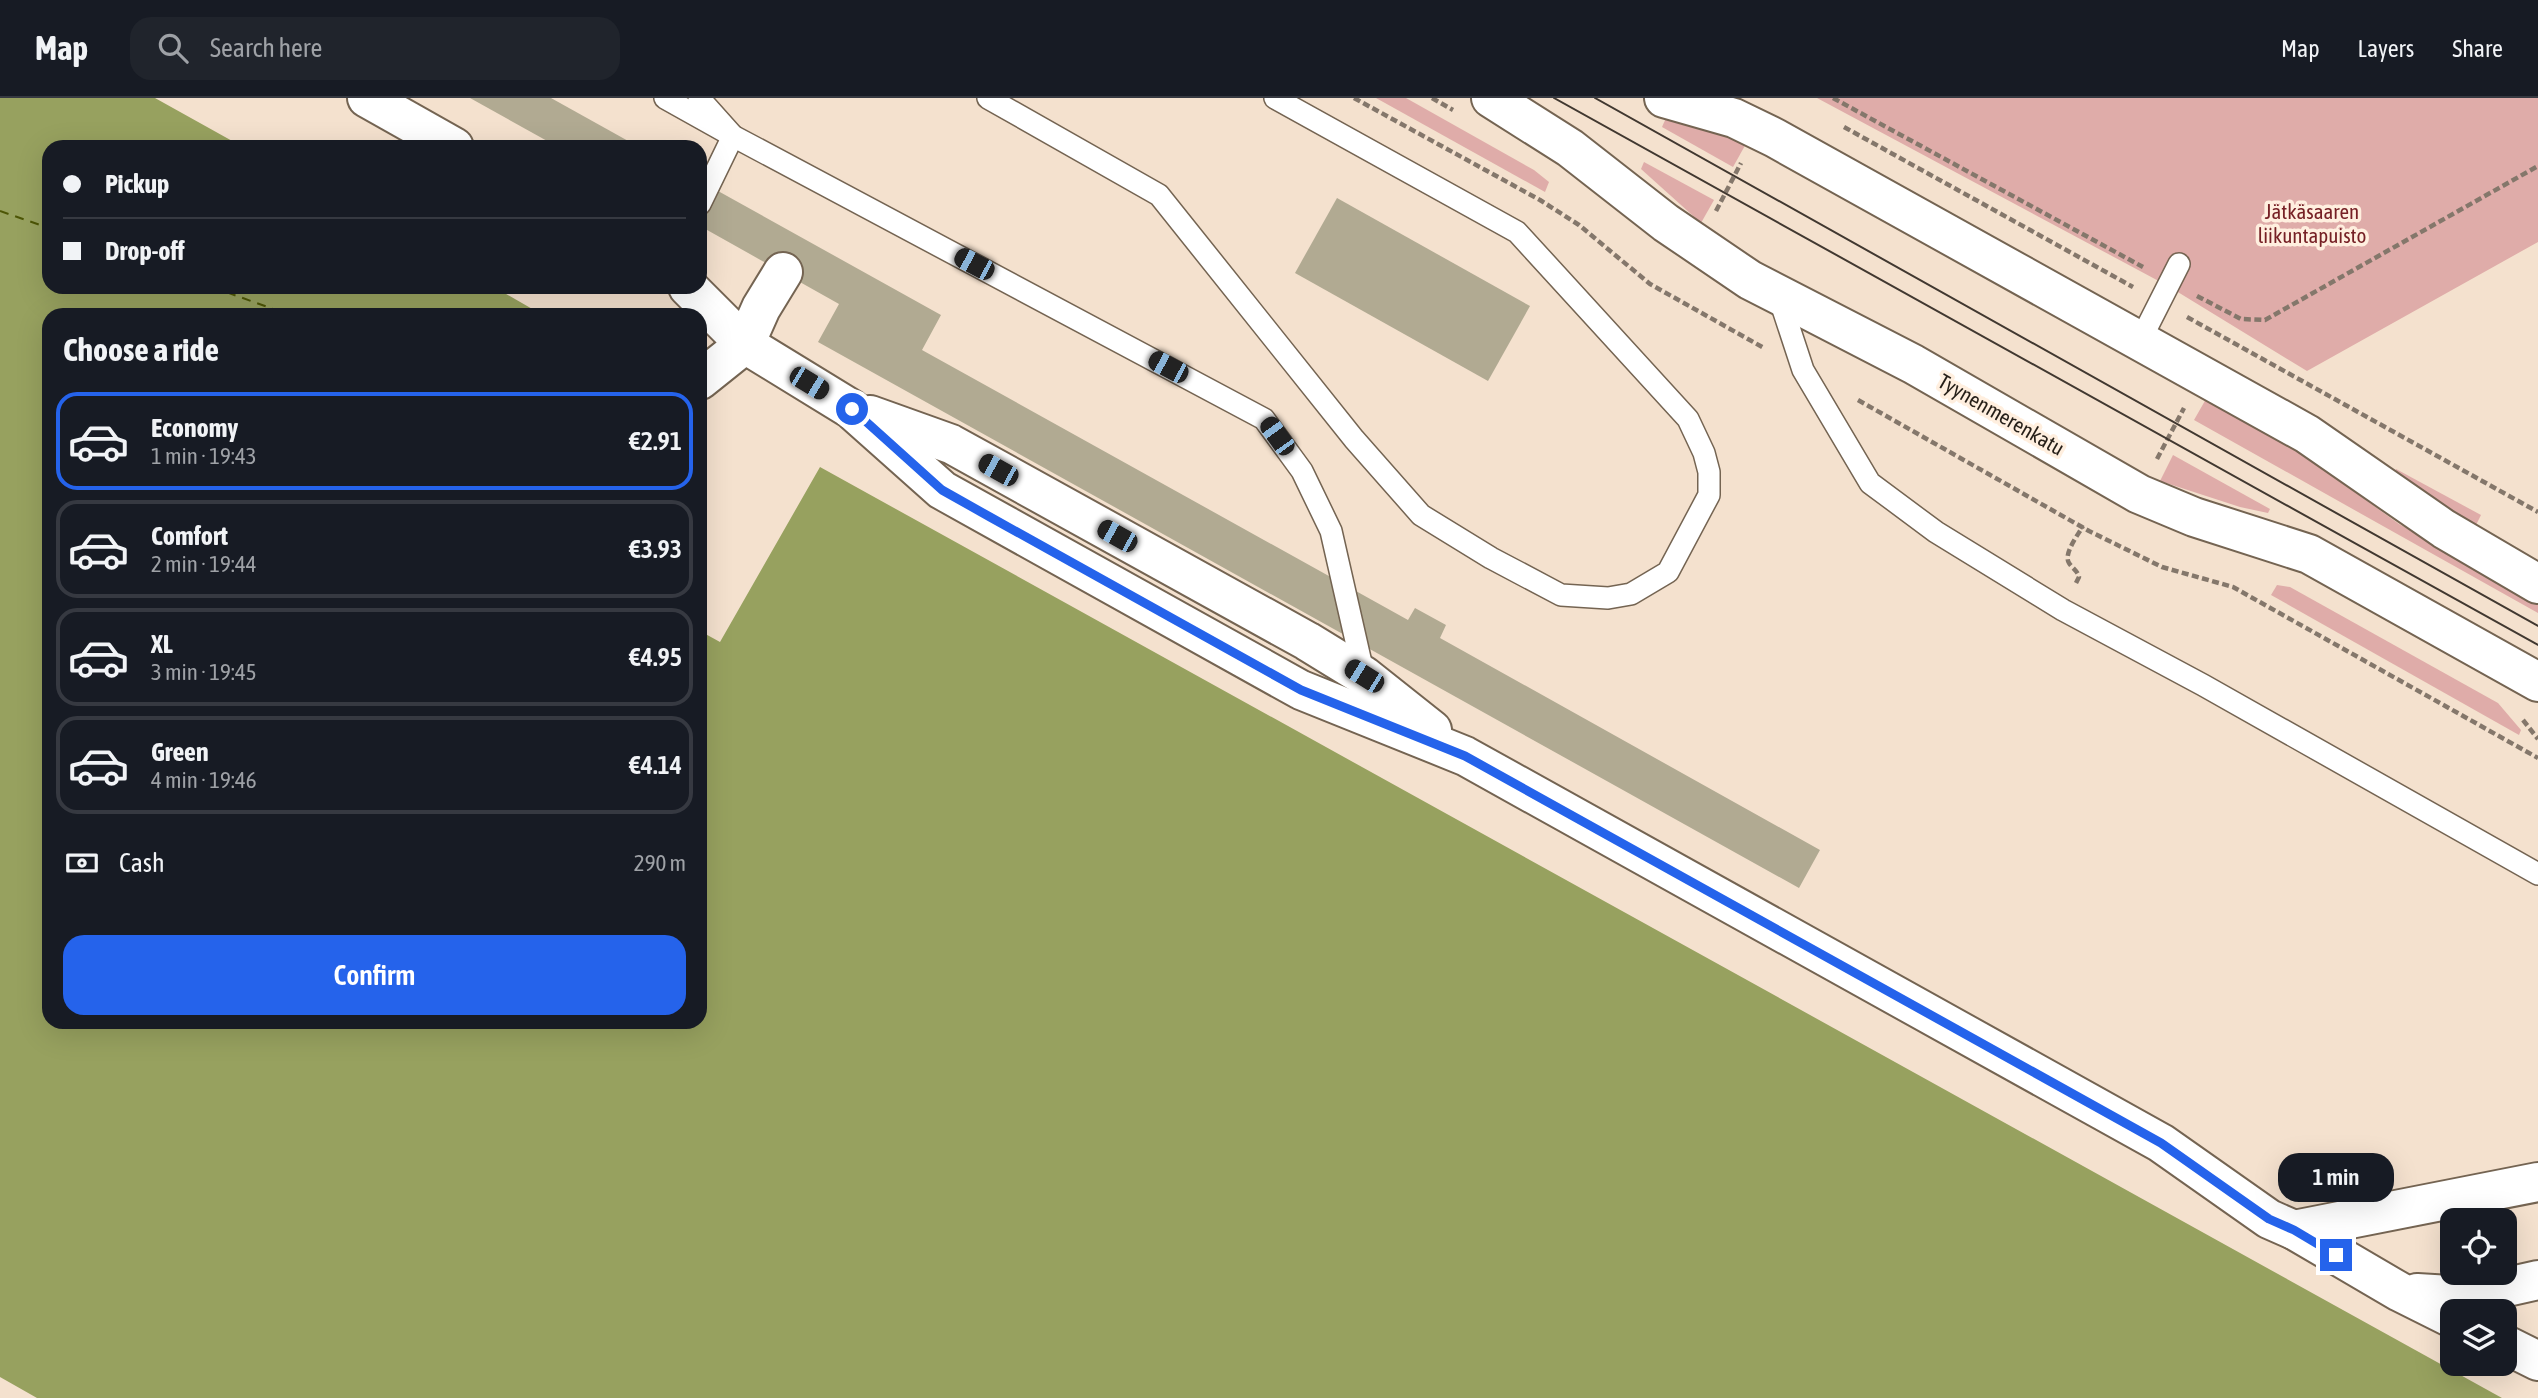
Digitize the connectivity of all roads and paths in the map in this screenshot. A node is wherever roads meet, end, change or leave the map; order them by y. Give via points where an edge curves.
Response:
1 (367, 98) edge
2 (665, 98) edge
3 (699, 98) edge
4 (988, 98) edge
5 (1275, 98) edge
6 (1354, 98) edge
7 (1491, 98) edge
8 (1664, 98) edge
9 (1833, 98) edge
10 (1759, 130) junction
11 (733, 136) junction
12 (442, 140) edge
13 (2538, 166) edge
14 (707, 190) edge
15 (1697, 245) junction
16 (783, 272) dead end
17 (2174, 273) junction
18 (695, 294) edge
19 (1778, 294) junction
20 (2221, 336) dead end
21 (2140, 341) junction
22 (745, 344) junction
23 (1803, 370) junction
24 (707, 374) edge
25 (2201, 375) junction
26 (852, 409) junction
27 (2139, 494) junction
28 (2083, 526) junction
29 (2538, 584) edge
30 (2063, 610) junction
31 (1364, 676) junction
32 (2538, 682) edge
33 (1465, 756) junction
34 (2538, 758) edge
35 (2538, 874) edge
36 (2538, 1182) edge
37 (2294, 1230) junction
38 (2538, 1280) edge
39 (2400, 1292) junction
40 (2440, 1312) edge
41 (2517, 1350) edge
42 (2538, 1361) edge

1 - 12 street
2 - 11 lane
3 - 11 lane
4 - 5 lane via 1159,195 1354,439 1421,515 1561,595 1608,598 1631,594 1668,572 1709,495 1710,472 1688,419 1517,232
6 - 23 path via 1540,200 1579,225 1650,284
7 - 15 street, Tyynenmerenkatu via 1570,148
8 - 10 street
9 - 17 path
10 - 15 path
10 - 21 street
11 - 14 lane
11 - 31 lane via 1264,419 1302,471 1331,531
13 - 17 path via 2265,320 2241,319
15 - 19 street, Tyynenmerenkatu
16 - 22 street
17 - 21 lane
18 - 22 street
19 - 23 lane
19 - 27 street, Tyynenmerenkatu via 1913,364
20 - 25 path
21 - 25 street
22 - 24 street
22 - 26 street
23 - 28 path
23 - 30 lane via 1870,483 1936,532
25 - 27 path
25 - 29 street via 2307,434 2444,529
26 - 31 street via 951,444
26 - 33 street via 942,490 1301,690
27 - 32 street, Tyynenmerenkatu via 2309,554
28 - 30 path via 2067,556 2079,578
28 - 34 path via 2162,567 2233,587
30 - 35 lane
31 - 33 street
33 - 37 street via 2161,1143 2269,1219
36 - 37 street
37 - 39 street
38 - 39 street via 2467,1296
39 - 40 street
41 - 42 street

